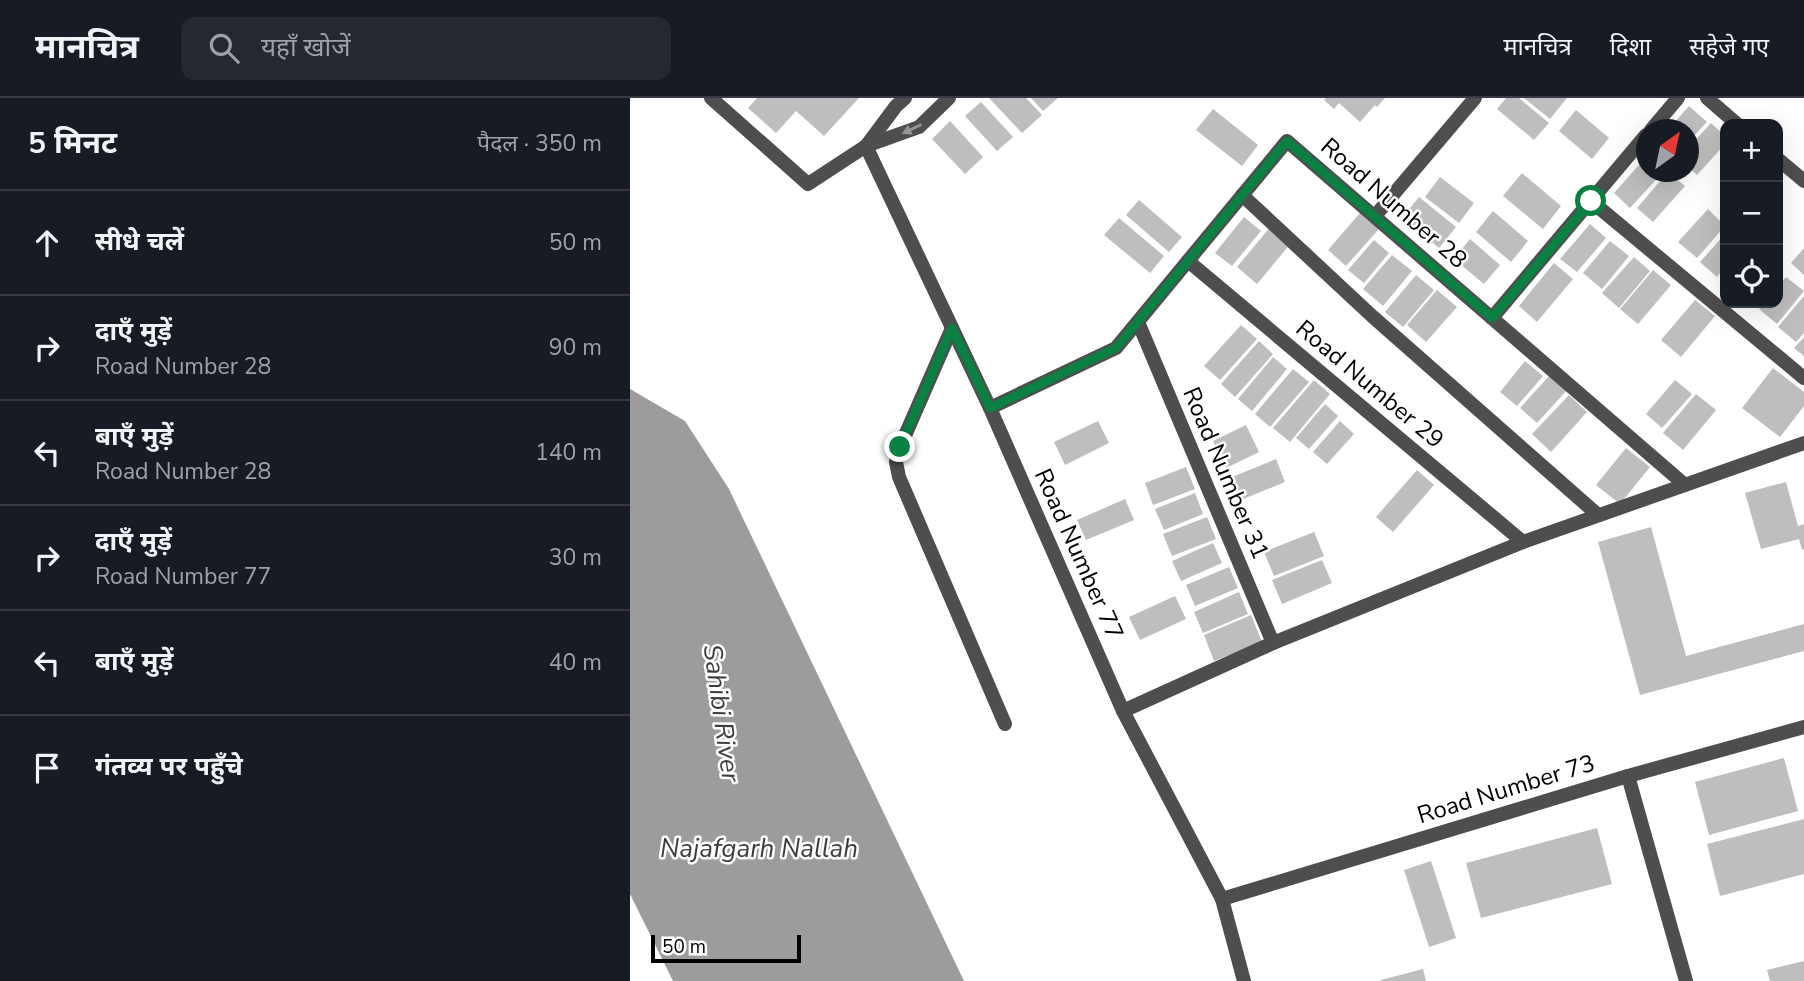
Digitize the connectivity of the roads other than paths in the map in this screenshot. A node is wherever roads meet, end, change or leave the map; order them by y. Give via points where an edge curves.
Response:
1 (711, 98) edge
2 (905, 98) edge
3 (950, 98) edge
4 (1475, 98) edge
5 (1678, 98) edge
6 (1706, 98) edge
7 (1660, 119) edge
8 (1731, 119) edge
9 (866, 146) junction
10 (1636, 148) edge
11 (1783, 163) edge
12 (1804, 181) edge
13 (1242, 195) junction
14 (1591, 201) junction
15 (1375, 216) junction
16 (1188, 261) junction
17 (1492, 318) junction
18 (1138, 321) junction
19 (952, 328) junction
20 (1804, 378) edge
21 (990, 408) junction
22 (1804, 443) edge
23 (1685, 485) junction
24 (1598, 515) junction
25 (1523, 542) junction
26 (1273, 643) junction
27 (1123, 711) junction
28 (1005, 724) dead end
29 (1804, 727) edge
30 (1628, 776) junction
31 (1222, 899) junction
32 (1244, 981) edge
33 (1686, 981) edge

1 - 9 street via 808,184
2 - 9 street
3 -> 9 street via 919,127
4 - 15 street
5 - 7 street
6 - 8 street
9 - 19 street, Road Number 77
10 - 14 street
11 - 12 street
13 - 15 street, Road Number 28 via 1287,141
13 - 16 street, Road Number 28
13 - 24 street
14 - 17 street
14 - 20 street
15 - 17 street, Road Number 28
16 - 18 street, Road Number 28
16 - 25 street, Road Number 29
17 - 23 street, Road Number 28
18 - 21 street, Road Number 28 via 1116,348
18 - 26 street, Road Number 31
19 - 21 street, Road Number 77
19 - 28 street via 896,462
21 - 27 street, Road Number 77
22 - 23 street
23 - 24 street
24 - 25 street
25 - 26 street
26 - 27 street
27 - 31 street, Road Number 77
29 - 30 street, Road Number 73
30 - 31 street, Road Number 73
30 - 33 street
31 - 32 street, Road Number 77

